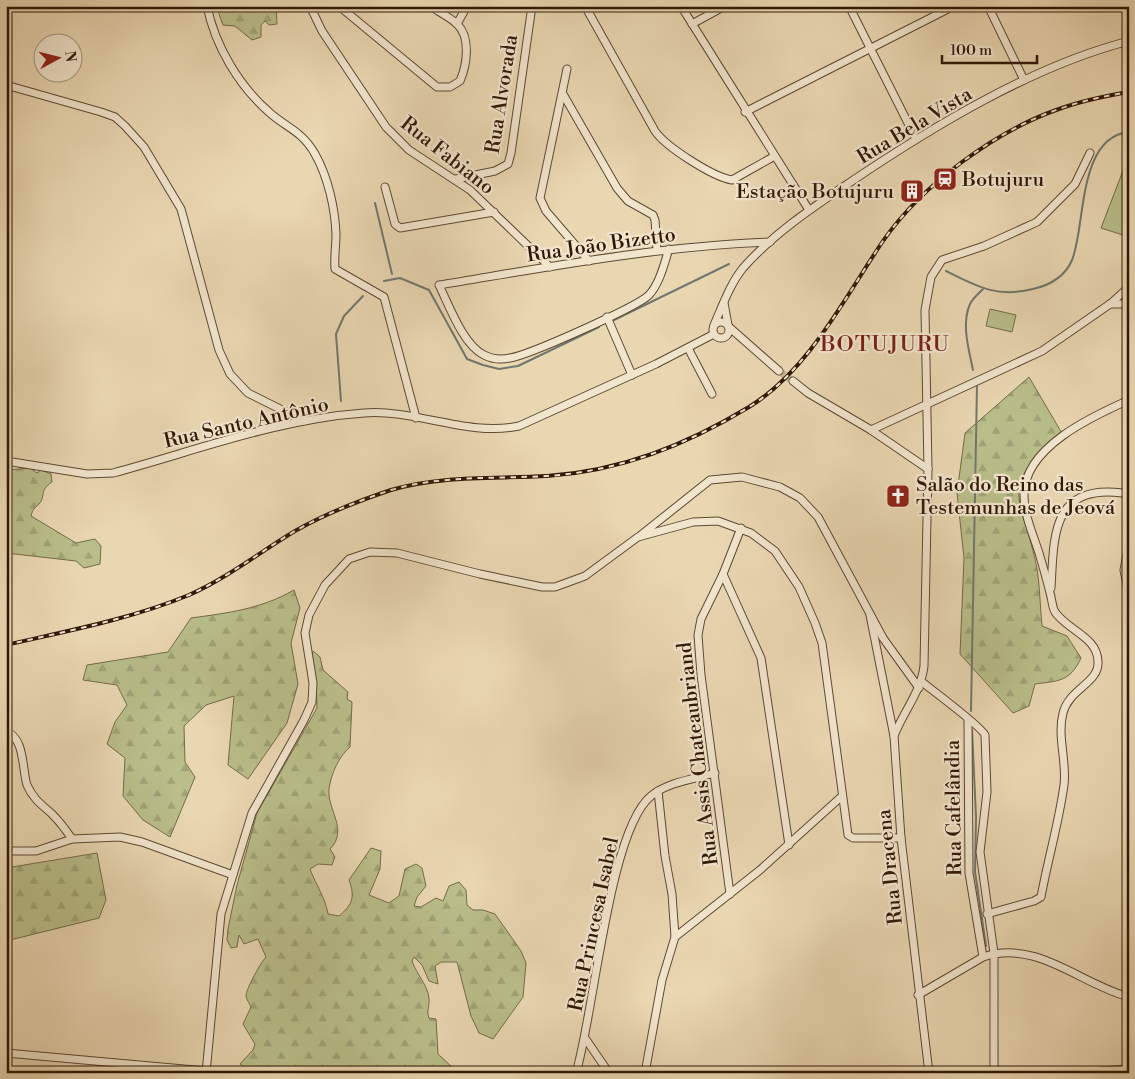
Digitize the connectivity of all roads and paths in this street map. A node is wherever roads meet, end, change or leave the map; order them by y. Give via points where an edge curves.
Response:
1 (207, 6) edge
2 (310, 6) edge
3 (338, 6) edge
4 (430, 6) edge
5 (467, 6) edge
6 (532, 6) edge
7 (585, 6) edge
8 (681, 6) edge
9 (725, 6) edge
10 (849, 6) edge
11 (954, 6) edge
12 (988, 6) edge
13 (457, 24) junction
14 (692, 24) junction
15 (1129, 41) edge
16 (871, 50) junction
17 (567, 68) dead end
18 (1024, 80) junction
19 (6, 85) edge
20 (563, 94) junction
21 (745, 112) junction
22 (916, 139) junction
23 (1090, 153) dead end
24 (773, 157) junction
25 (456, 179) junction
26 (385, 187) dead end
27 (808, 210) junction
28 (494, 212) junction
29 (770, 242) junction
30 (669, 249) junction
31 (657, 250) junction
32 (589, 261) junction
33 (550, 267) junction
34 (1129, 287) edge
35 (724, 301) junction
36 (1110, 304) junction
37 (1129, 304) edge
38 (607, 317) junction
39 (714, 325) junction
40 (728, 329) junction
41 (714, 334) junction
42 (688, 348) junction
43 (779, 371) tunnel mouth
44 (632, 375) junction
45 (793, 382) tunnel mouth
46 (712, 394) dead end
47 (1129, 400) edge
48 (926, 405) junction
49 (416, 418) junction
50 (304, 421) junction
51 (871, 430) junction
52 (6, 461) edge
53 (928, 469) junction
54 (1122, 493) dead end
55 (741, 528) junction
56 (638, 537) junction
57 (1129, 543) edge
58 (723, 574) junction
59 (1050, 594) junction
60 (1129, 595) edge
61 (870, 615) junction
62 (921, 685) junction
63 (968, 720) junction
64 (6, 732) edge
65 (894, 736) junction
66 (715, 773) junction
67 (658, 791) junction
68 (841, 797) junction
69 (901, 838) junction
70 (72, 839) junction
71 (789, 844) junction
72 (6, 851) edge
73 (232, 875) junction
74 (730, 894) junction
75 (987, 914) junction
76 (674, 937) junction
77 (994, 953) junction
78 (983, 957) junction
79 (918, 996) junction
80 (1129, 997) edge
81 (585, 1038) junction
82 (6, 1053) edge
83 (1129, 1069) edge
84 (1101, 1071) dead end
85 (206, 1072) edge
86 (576, 1073) edge
87 (609, 1073) edge
88 (645, 1073) edge
89 (929, 1073) edge
90 (994, 1073) edge

1 - 49 street via 214,33 229,64 270,113 294,129 317,158 325,177 336,233 334,269 384,297
2 - 25 street, Rua Fabiano via 322,32 386,127 409,150
3 - 13 street via 442,88 457,84 463,74 466,40
4 - 13 street
5 - 13 street
6 - 25 street, Rua Alvorada via 508,164 495,171
7 - 24 street via 655,131 666,144 710,172 732,180
8 - 14 street
9 - 14 street
10 - 16 street
11 - 16 street
12 - 18 street
14 - 21 street
15 - 18 street, Rua Bela Vista via 1092,50
16 - 21 street
16 - 22 street
17 - 20 street
18 - 22 street, Rua Bela Vista
19 - 50 street via 101,112 126,126 161,174 184,215 219,350 230,374 248,393
20 - 31 street via 617,188 628,201 655,218
20 - 32 street via 540,198 546,211
21 - 24 street
22 - 27 street, Rua Bela Vista
23 - 48 street via 1075,184 1037,222 984,246 942,260 934,271 926,292
24 - 27 street
25 - 28 street, Rua Fabiano
26 - 28 street via 394,224 400,228
27 - 29 street, Rua Bela Vista
28 - 33 street, Rua Fabiano
29 - 30 street, Rua João Bizetto
29 - 35 street, Rua Bela Vista via 742,270
30 - 31 street, Rua João Bizetto
30 - 38 street via 658,280 648,295
31 - 32 street, Rua João Bizetto
32 - 33 street, Rua João Bizetto
33 - 38 street, Rua João Bizetto via 438,285 465,337 482,354 493,358 524,354
34 - 36 street
35 - 39 street, Rua Bela Vista
35 - 40 street
36 - 37 street
36 - 48 street via 1032,356
38 - 44 street
39 - 40 street via 721,321
39 - 41 street, Rua Bela Vista
40 - 41 street via 719,338
40 - 43 street
41 - 42 street, Rua Santo Antônio
42 - 44 street, Rua Santo Antônio
42 - 46 street
44 - 49 street, Rua Santo Antônio via 519,426 482,428
45 - 51 street
47 - 59 street via 1069,431 1040,458 1026,481 1024,494 1029,524
48 - 51 street
48 - 53 street
49 - 50 street, Rua Santo Antônio via 376,412
50 - 52 street, Rua Santo Antônio via 107,474 87,474
51 - 53 street
53 - 62 street
54 - 59 street via 1108,491 1086,495 1063,514 1054,535
55 - 56 street via 704,520
55 - 58 street, Rua Assis Chateaubriand
55 - 68 street via 775,551 799,587 815,622 822,644
56 - 61 street via 710,480 742,477 780,487 800,498 818,517
56 - 73 street via 585,576 569,584 549,588 397,553 370,552 349,559 325,585 309,615 305,633 312,702 252,812
57 - 60 street via 1124,570
58 - 66 street, Rua Assis Chateaubriand via 698,635
58 - 71 street via 761,658
59 - 75 street via 1055,611 1095,650 1098,669 1095,676 1076,690 1063,711 1064,786 1041,896 1034,901
61 - 62 street via 900,663
61 - 65 street, Rua Dracena
62 - 63 street
62 - 65 street, Rua Dracena via 903,713
63 - 75 street, Rua Cafelândia via 980,727 985,738 987,792 980,847
63 - 78 street, Rua Cafelândia via 969,873
64 - 70 street via 18,742 27,784 33,796
65 - 69 street, Rua Dracena
66 - 67 street, Rua Princesa Isabel
66 - 74 street, Rua Assis Chateaubriand
67 - 76 street via 672,894
67 - 81 street, Rua Princesa Isabel via 638,811 619,867
68 - 69 street via 849,836
68 - 71 street
69 - 79 street, Rua Dracena
70 - 72 street via 36,851
70 - 73 street via 108,836 130,839
71 - 74 street
73 - 85 street via 217,942
74 - 76 street
75 - 77 street, Rua Cafelândia
76 - 88 street via 662,980
77 - 78 street
77 - 80 street via 1034,956
77 - 90 street, Rua Cafelândia
78 - 79 street
79 - 89 street, Rua Dracena
81 - 86 street, Rua Princesa Isabel
81 - 87 street
82 - 85 street
83 - 84 street

